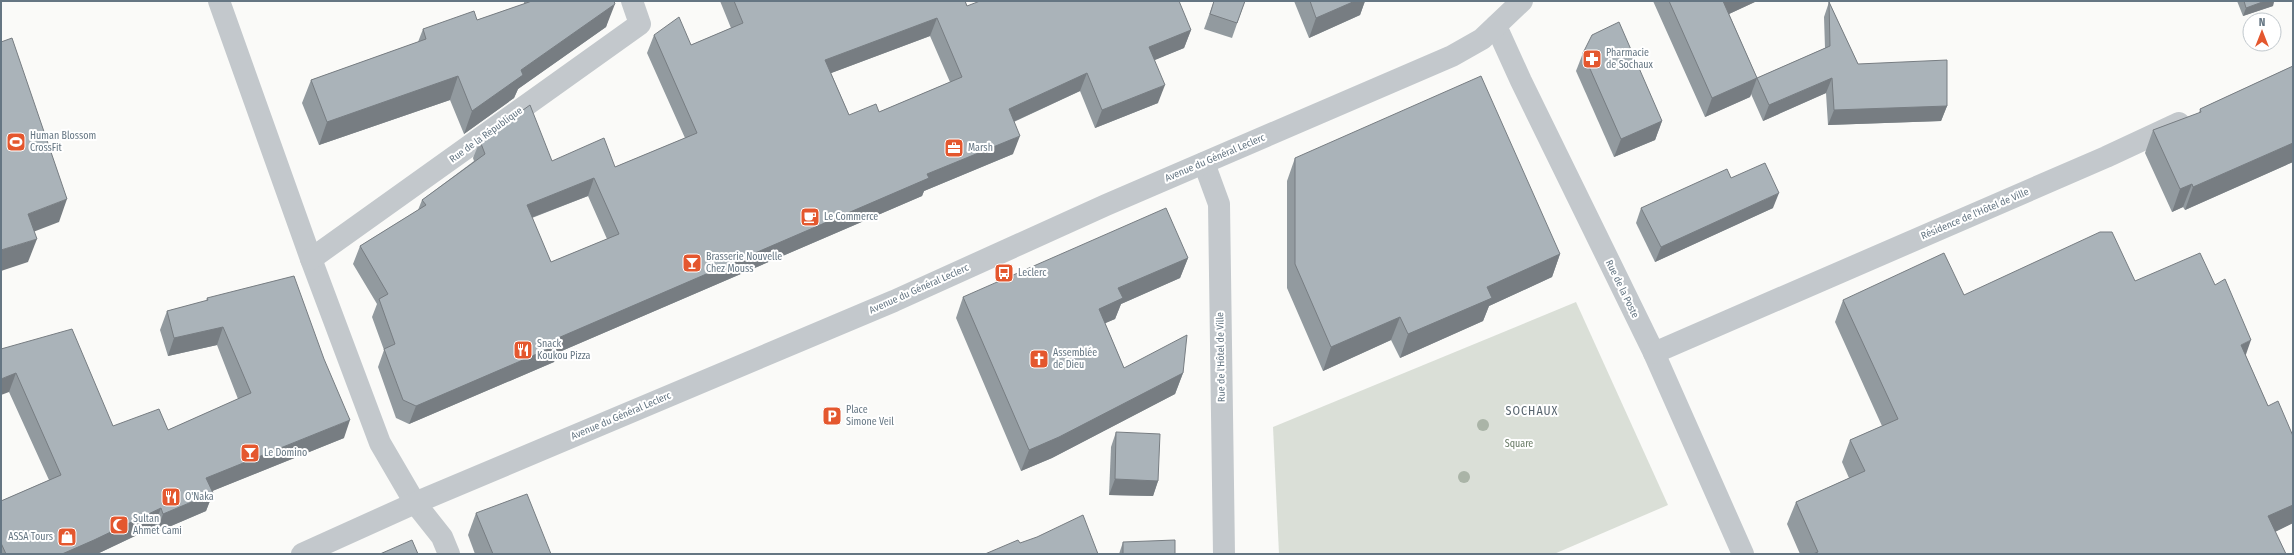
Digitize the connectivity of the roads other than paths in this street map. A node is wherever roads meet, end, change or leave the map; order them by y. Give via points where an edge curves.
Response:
1 (219, 1) edge
2 (632, 1) edge
3 (1522, 1) edge
4 (1496, 26) junction
5 (2199, 114) edge
6 (1204, 163) junction
7 (311, 260) junction
8 (1654, 353) junction
9 (415, 503) junction
10 (302, 554) edge
11 (449, 554) edge
12 (1224, 554) edge
13 (1744, 554) edge

1 - 7 street
2 - 7 street, Rue de la République via 640,24
3 - 4 street, Avenue du Général Leclerc
4 - 6 street, Avenue du Général Leclerc via 1470,47 1452,56
4 - 8 street, Rue de la Poste
5 - 8 street, Résidence de l'Hôtel de Ville via 2106,157
6 - 9 street, Avenue du Général Leclerc via 894,301
6 - 12 street, Rue de l'Hôtel de Ville via 1219,204
7 - 9 street via 380,443
8 - 13 street, Rue de la Poste
9 - 10 street, Avenue du Général Leclerc
9 - 11 street via 442,537

